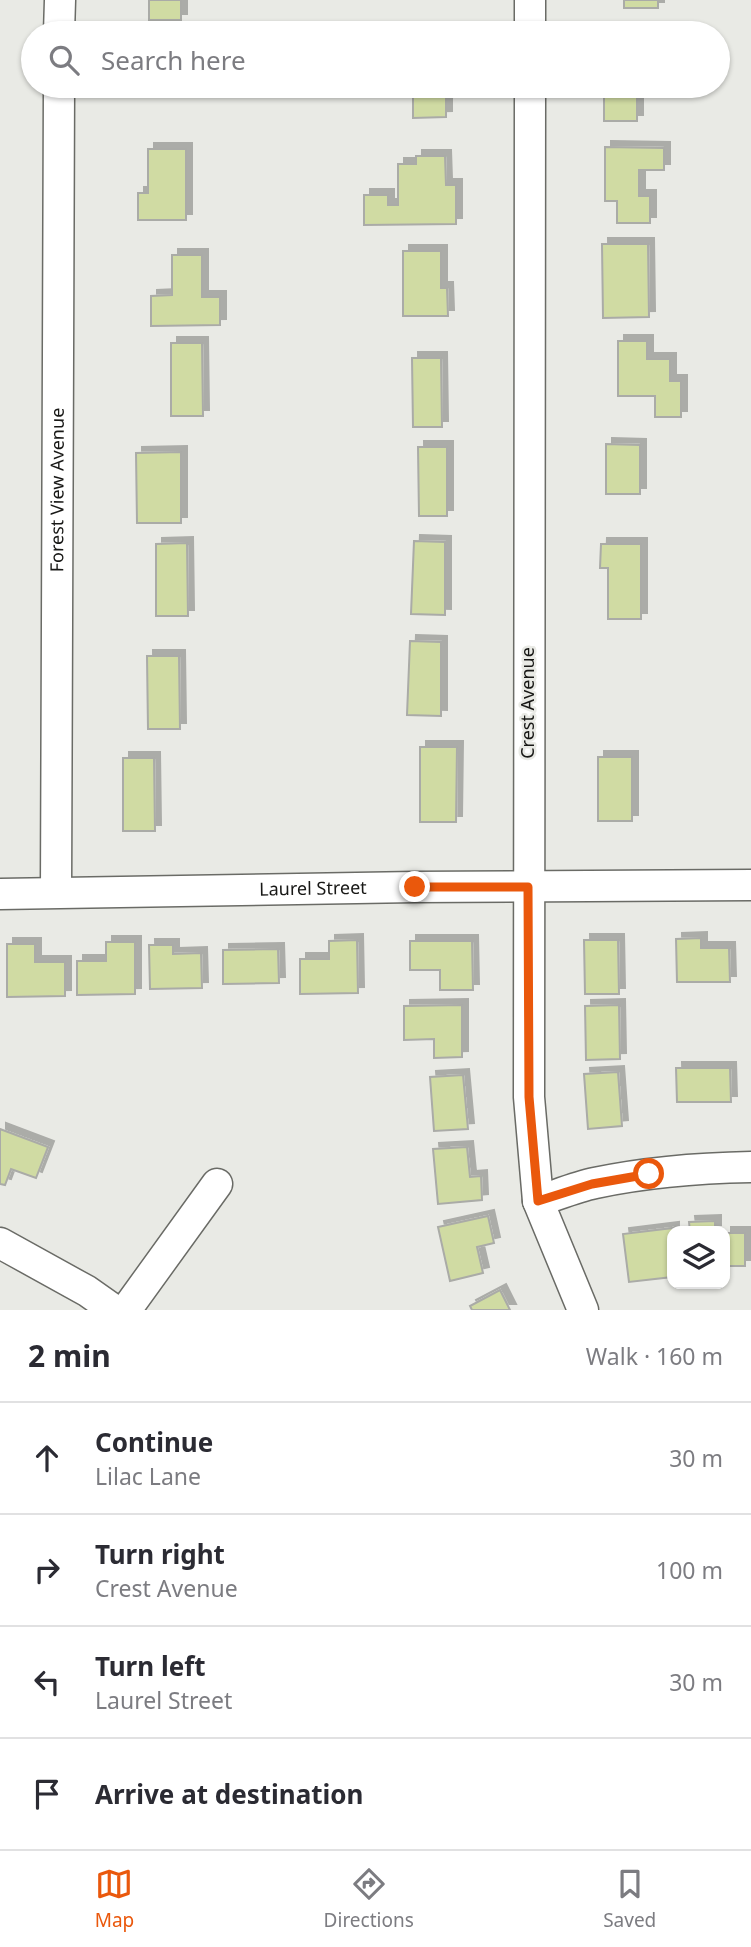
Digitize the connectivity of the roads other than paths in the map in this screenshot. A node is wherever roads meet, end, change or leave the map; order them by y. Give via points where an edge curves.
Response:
1 (60, 0) edge
2 (530, 0) edge
3 (60, 21) edge
4 (530, 21) edge
5 (59, 98) edge
6 (530, 98) edge
7 (751, 885) edge
8 (528, 887) junction
9 (56, 892) junction
10 (0, 894) edge
11 (751, 1167) edge
12 (217, 1184) dead end
13 (538, 1201) junction
14 (0, 1243) edge
15 (114, 1310) edge
16 (127, 1310) edge
17 (583, 1310) edge

1 - 3 street
2 - 4 street
5 - 9 street, Forest View Avenue
6 - 8 street, Crest Avenue
7 - 8 street, Laurel Street
8 - 9 street, Laurel Street
8 - 13 street, Crest Avenue via 529,1097
9 - 10 street, Laurel Street
11 - 13 street via 649,1174 592,1184
12 - 16 street
13 - 17 street, Crest Avenue
14 - 15 street

